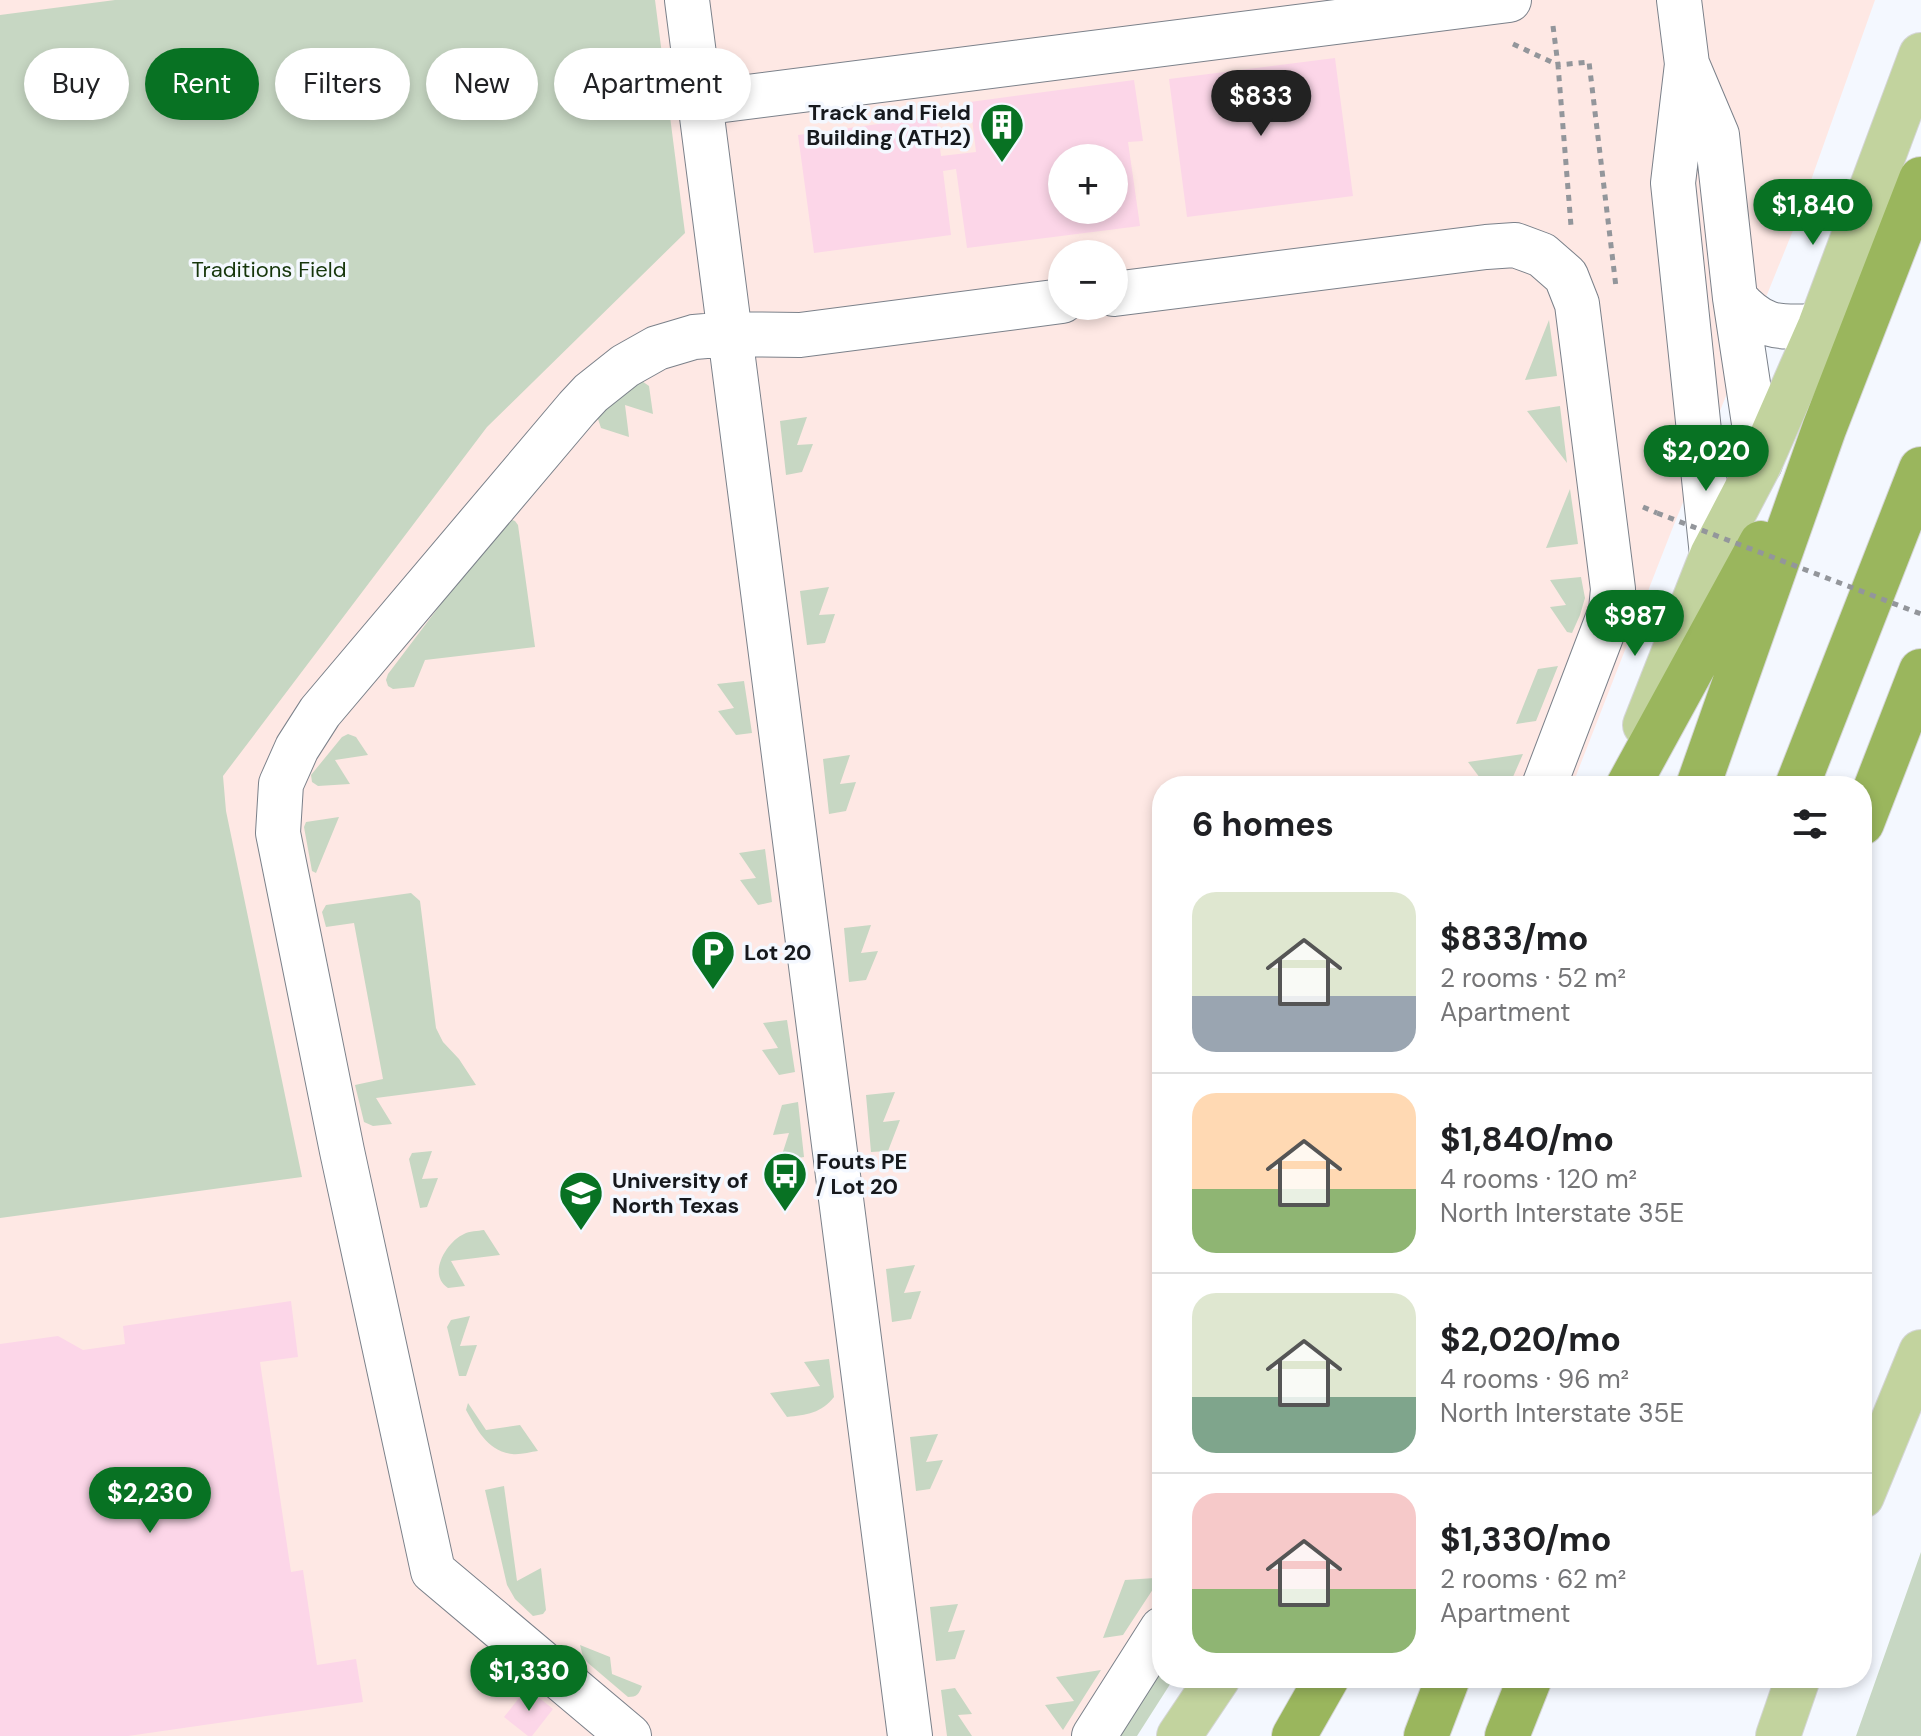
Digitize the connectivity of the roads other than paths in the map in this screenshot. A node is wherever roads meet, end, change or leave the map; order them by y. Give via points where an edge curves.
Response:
1 (687, 0) edge
2 (1509, 0) edge
3 (1679, 0) edge
4 (693, 48) edge
5 (1921, 55) edge
6 (1687, 64) junction
7 (751, 97) edge
8 (702, 120) edge
9 (1921, 179) edge
10 (1128, 292) edge
11 (1735, 298) junction
12 (1048, 303) edge
13 (1820, 326) junction
14 (730, 334) junction
15 (1824, 429) junction
16 (1760, 463) junction
17 (1921, 469) edge
18 (1712, 555) junction
19 (1921, 671) edge
20 (1548, 776) edge
21 (1625, 776) edge
22 (1633, 776) edge
23 (1702, 776) edge
24 (1801, 776) edge
25 (1872, 797) edge
26 (1921, 1352) edge
27 (1872, 1472) edge
28 (1152, 1645) edge
29 (1211, 1688) edge
30 (1321, 1688) edge
31 (1444, 1688) edge
32 (1526, 1688) edge
33 (1536, 1688) edge
34 (1795, 1688) edge
35 (629, 1736) edge
36 (910, 1736) edge
37 (1094, 1736) edge
38 (1179, 1736) edge
39 (1294, 1736) edge
40 (1426, 1736) edge
41 (1507, 1736) edge
42 (1520, 1736) edge
43 (1778, 1736) edge

1 - 4 lane
2 - 7 lane
3 - 6 lane
5 - 13 main road
6 - 11 lane via 1717,135
6 - 18 lane via 1673,183
8 - 14 lane
9 - 15 highway
10 - 20 lane via 1515,245 1542,255 1566,276 1577,304 1613,589 1611,610
11 - 13 lane via 1748,313 1774,327
11 - 16 lane
12 - 14 lane via 800,335
13 - 16 main road
14 - 35 lane via 657,348 591,393 320,712 281,784 278,833 433,1571
14 - 36 lane
15 - 22 highway
15 - 23 highway
16 - 18 main road
17 - 24 highway
18 - 21 main road
19 - 25 highway
26 - 27 main road
28 - 37 lane
29 - 38 main road
30 - 39 highway
31 - 40 highway
32 - 41 highway
33 - 42 highway
34 - 43 main road

